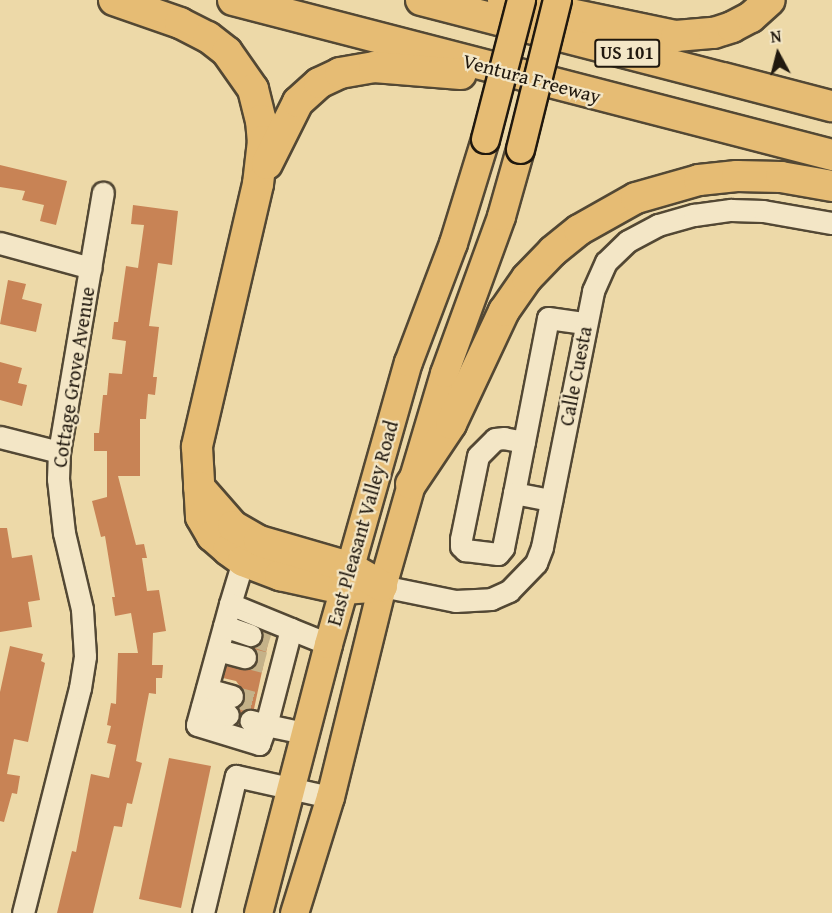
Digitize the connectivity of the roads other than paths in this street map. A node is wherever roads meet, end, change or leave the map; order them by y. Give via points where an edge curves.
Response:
1 (114, 0) edge
2 (232, 0) edge
3 (421, 0) edge
4 (503, 0) edge
5 (521, 0) edge
6 (557, 0) edge
7 (770, 0) edge
8 (606, 98) junction
9 (832, 106) edge
10 (832, 155) edge
11 (258, 184) junction
12 (832, 186) edge
13 (104, 193) dead end
14 (832, 223) edge
15 (0, 243) edge
16 (91, 268) junction
17 (585, 323) junction
18 (0, 437) edge
19 (524, 442) junction
20 (59, 452) junction
21 (411, 484) junction
22 (199, 487) junction
23 (514, 493) junction
24 (551, 500) junction
25 (243, 561) junction
26 (346, 578) junction
27 (382, 586) junction
28 (231, 604) junction
29 (224, 626) junction
30 (328, 644) junction
31 (270, 648) junction
32 (218, 650) junction
33 (204, 698) junction
34 (230, 705) tunnel mouth
35 (261, 713) junction
36 (304, 733) junction
37 (292, 788) junction
38 (330, 797) junction
39 (23, 913) edge
40 (203, 913) edge
41 (258, 913) edge
42 (294, 913) edge

1 - 11 highway via 208,37 242,70 253,89 261,120
2 - 8 highway, Ventura Freeway / US 101
3 - 9 highway, US 101
4 - 7 highway via 686,36 732,27
5 - 26 main road, East Pleasant Valley Road, bridge via 453,243 408,362
6 - 21 main road, East Pleasant Valley Road, bridge via 501,216 444,373
8 - 10 highway, Ventura Freeway / US 101
8 - 11 highway via 418,69 351,70 319,82 298,102
11 - 22 highway via 201,425 197,447
12 - 21 highway via 781,177 699,180 636,198 579,230 527,278 504,311 452,424
13 - 16 street, Cottage Grove Avenue
14 - 17 street, Calle Cuesta via 763,211 731,210 694,214 658,225 628,241 606,262
15 - 16 street
16 - 20 street, Cottage Grove Avenue
17 - 19 street via 548,318
17 - 24 street, Calle Cuesta
18 - 20 street
19 - 23 street
19 - 23 street via 499,438 480,452 462,548 502,552
20 - 39 street, Cottage Grove Avenue via 60,508 82,609 85,656
21 - 27 main road, East Pleasant Valley Road
22 - 25 highway via 201,517 212,536
22 - 26 highway via 233,526
23 - 24 street
24 - 27 street, Calle Cuesta via 536,563 509,591 490,599 455,601
25 - 26 highway via 311,584
25 - 28 street
26 - 27 highway
26 - 30 main road, East Pleasant Valley Road
27 - 38 main road, East Pleasant Valley Road
28 - 29 street
28 - 31 street
29 - 31 street
29 - 32 street
30 - 31 street
30 - 36 main road, East Pleasant Valley Road
31 - 32 street
31 - 35 street
32 - 33 street
33 - 34 street
33 - 35 street via 197,725 259,744
35 - 36 street
36 - 37 main road, East Pleasant Valley Road
37 - 38 street
37 - 40 street via 236,776
37 - 41 main road, East Pleasant Valley Road
38 - 42 main road, East Pleasant Valley Road

